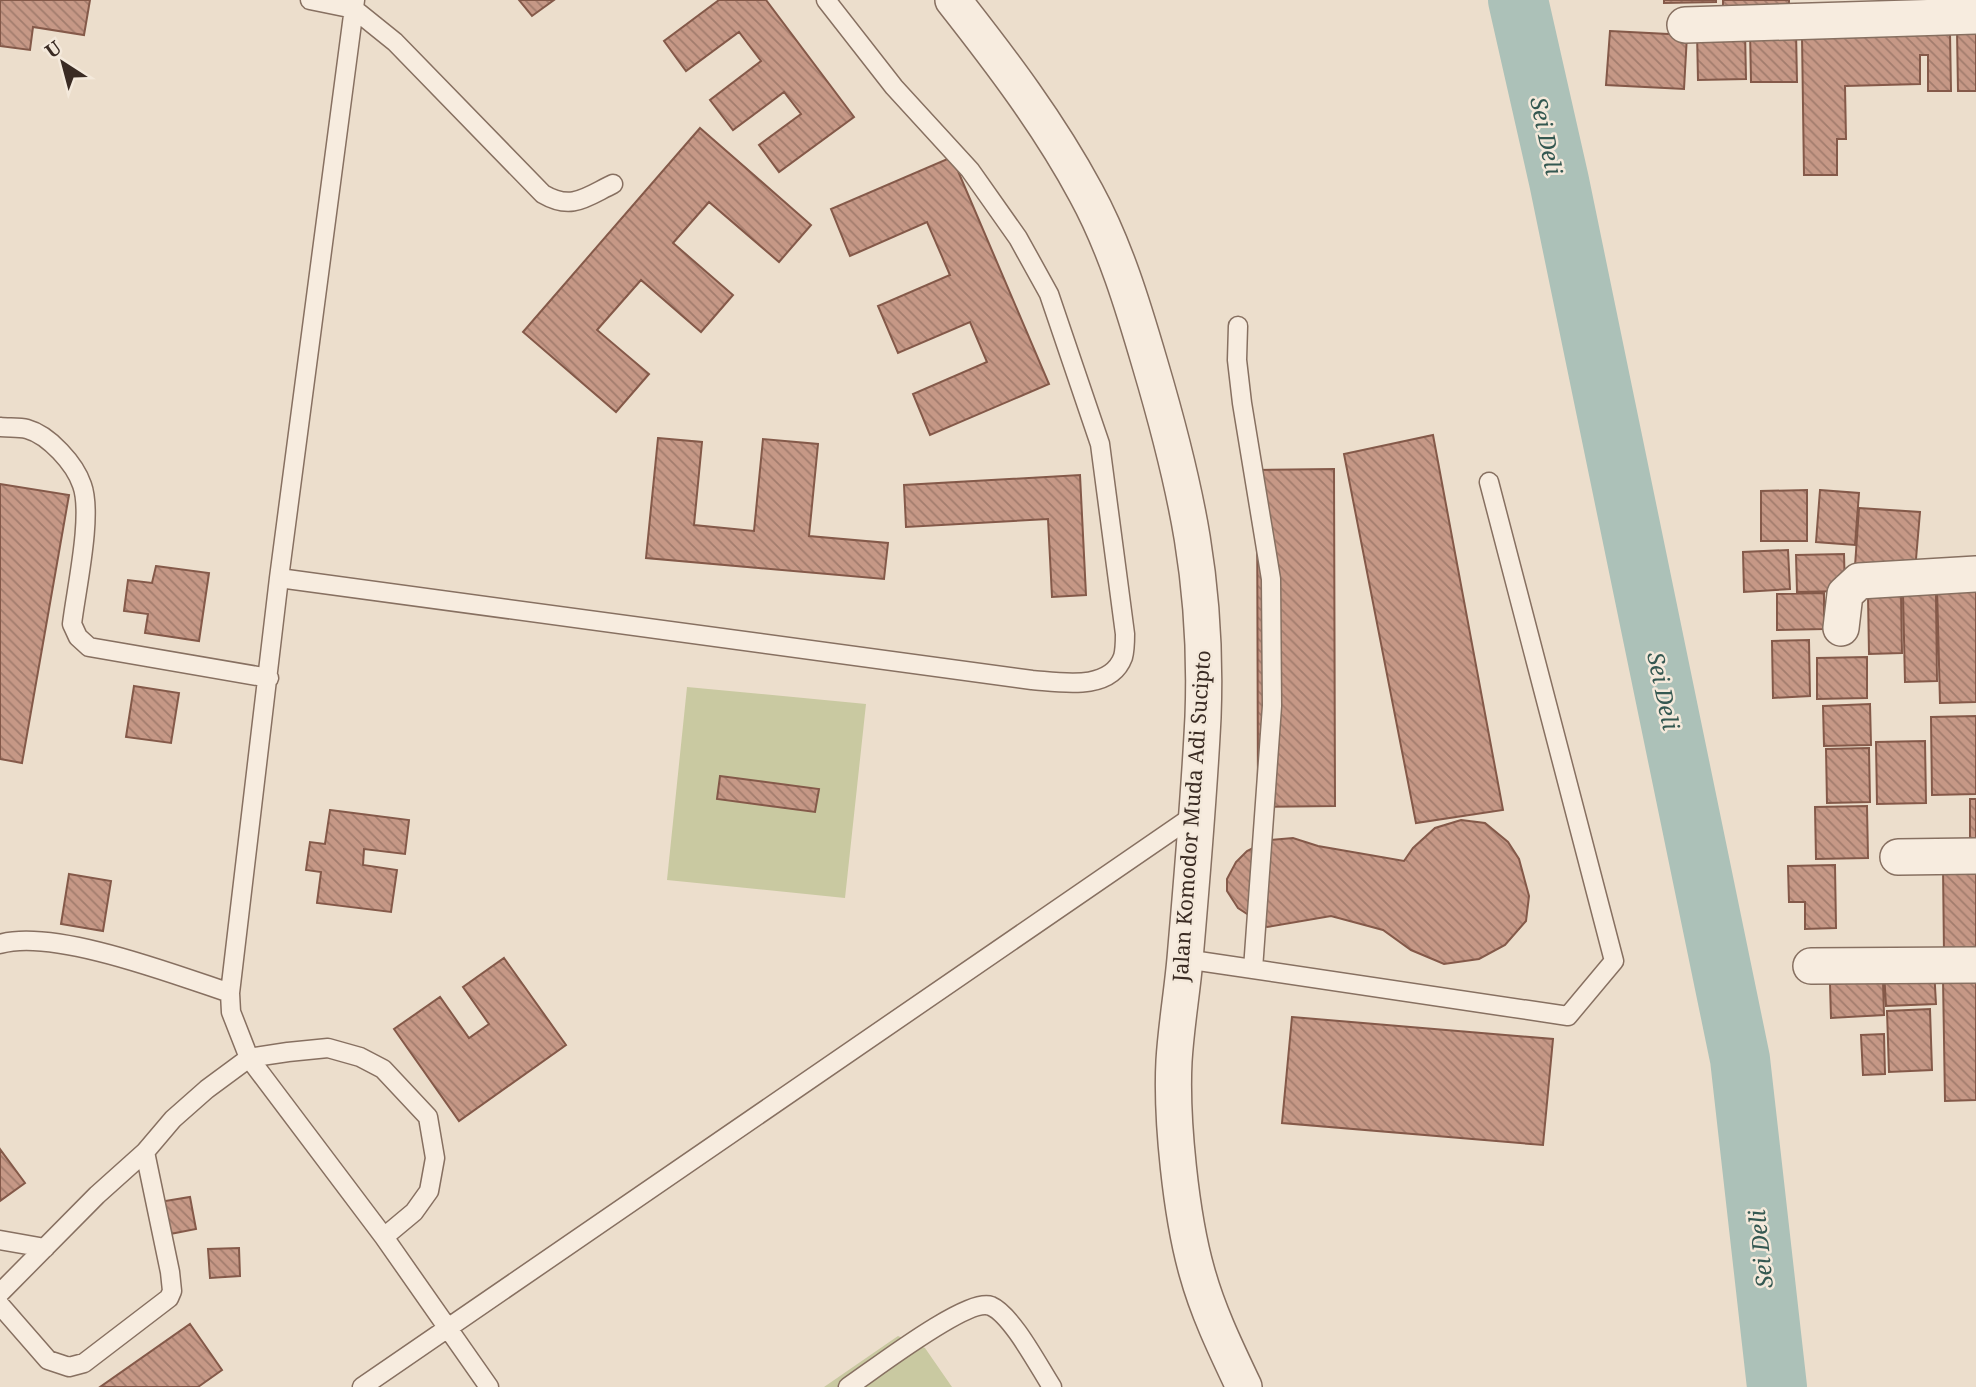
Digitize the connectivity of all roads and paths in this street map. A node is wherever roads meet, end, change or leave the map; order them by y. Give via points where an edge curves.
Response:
1 (310, 0) edge
2 (826, 0) edge
3 (953, 0) edge
4 (354, 5) edge
5 (1976, 16) edge
6 (1685, 25) dead end
7 (613, 184) dead end
8 (1238, 326) dead end
9 (0, 427) edge
10 (1489, 482) dead end
11 (1976, 573) edge
12 (279, 578) junction
13 (1841, 628) dead end
14 (269, 678) junction
15 (1196, 814) junction
16 (1976, 856) edge
17 (1898, 857) dead end
18 (0, 944) edge
19 (1185, 958) junction
20 (1811, 965) dead end
21 (1976, 965) edge
22 (1252, 969) junction
23 (230, 993) junction
24 (249, 1058) junction
25 (145, 1152) junction
26 (384, 1237) junction
27 (0, 1240) edge
28 (45, 1248) junction
29 (0, 1293) edge
30 (0, 1305) edge
31 (448, 1328) junction
32 (362, 1387) edge
33 (489, 1387) edge
34 (848, 1387) edge
35 (1052, 1387) edge
36 (1244, 1387) edge

1 - 4 lane
2 - 12 lane via 894,88 970,170 1018,238 1049,294 1100,444 1125,634 1123,657 1111,671 1096,680 1073,684 1032,680
3 - 15 street, Jalan Komodor Muda Adi Sucipto via 1007,69 1087,194 1138,324 1180,465 1194,536 1203,619 1203,717
4 - 7 lane via 543,194 563,204
4 - 12 lane
5 - 6 street
8 - 22 lane via 1242,403 1271,579 1272,706
9 - 14 lane via 28,429 47,441 68,460 83,485 85,516 72,624 78,637 89,647
10 - 22 lane via 1614,961 1568,1016
11 - 13 street via 1859,581 1845,594
12 - 14 lane
14 - 23 lane
15 - 19 street, Jalan Komodor Muda Adi Sucipto
15 - 31 lane
16 - 17 street
18 - 23 lane via 45,943 102,951
19 - 22 lane
19 - 36 street, Jalan Komodor Muda Adi Sucipto via 1174,1063 1185,1214 1196,1271
20 - 21 street
23 - 24 lane via 231,1012
24 - 25 lane via 173,1119
24 - 26 lane
24 - 26 lane via 328,1048 360,1057 383,1069 428,1117 435,1158 429,1191 414,1212
25 - 28 lane
25 - 30 lane via 170,1272 169,1298 84,1363 69,1367 48,1360
26 - 31 lane
27 - 28 lane
28 - 29 lane
31 - 32 lane
31 - 33 lane
34 - 35 lane via 957,1313 984,1305 1012,1327

